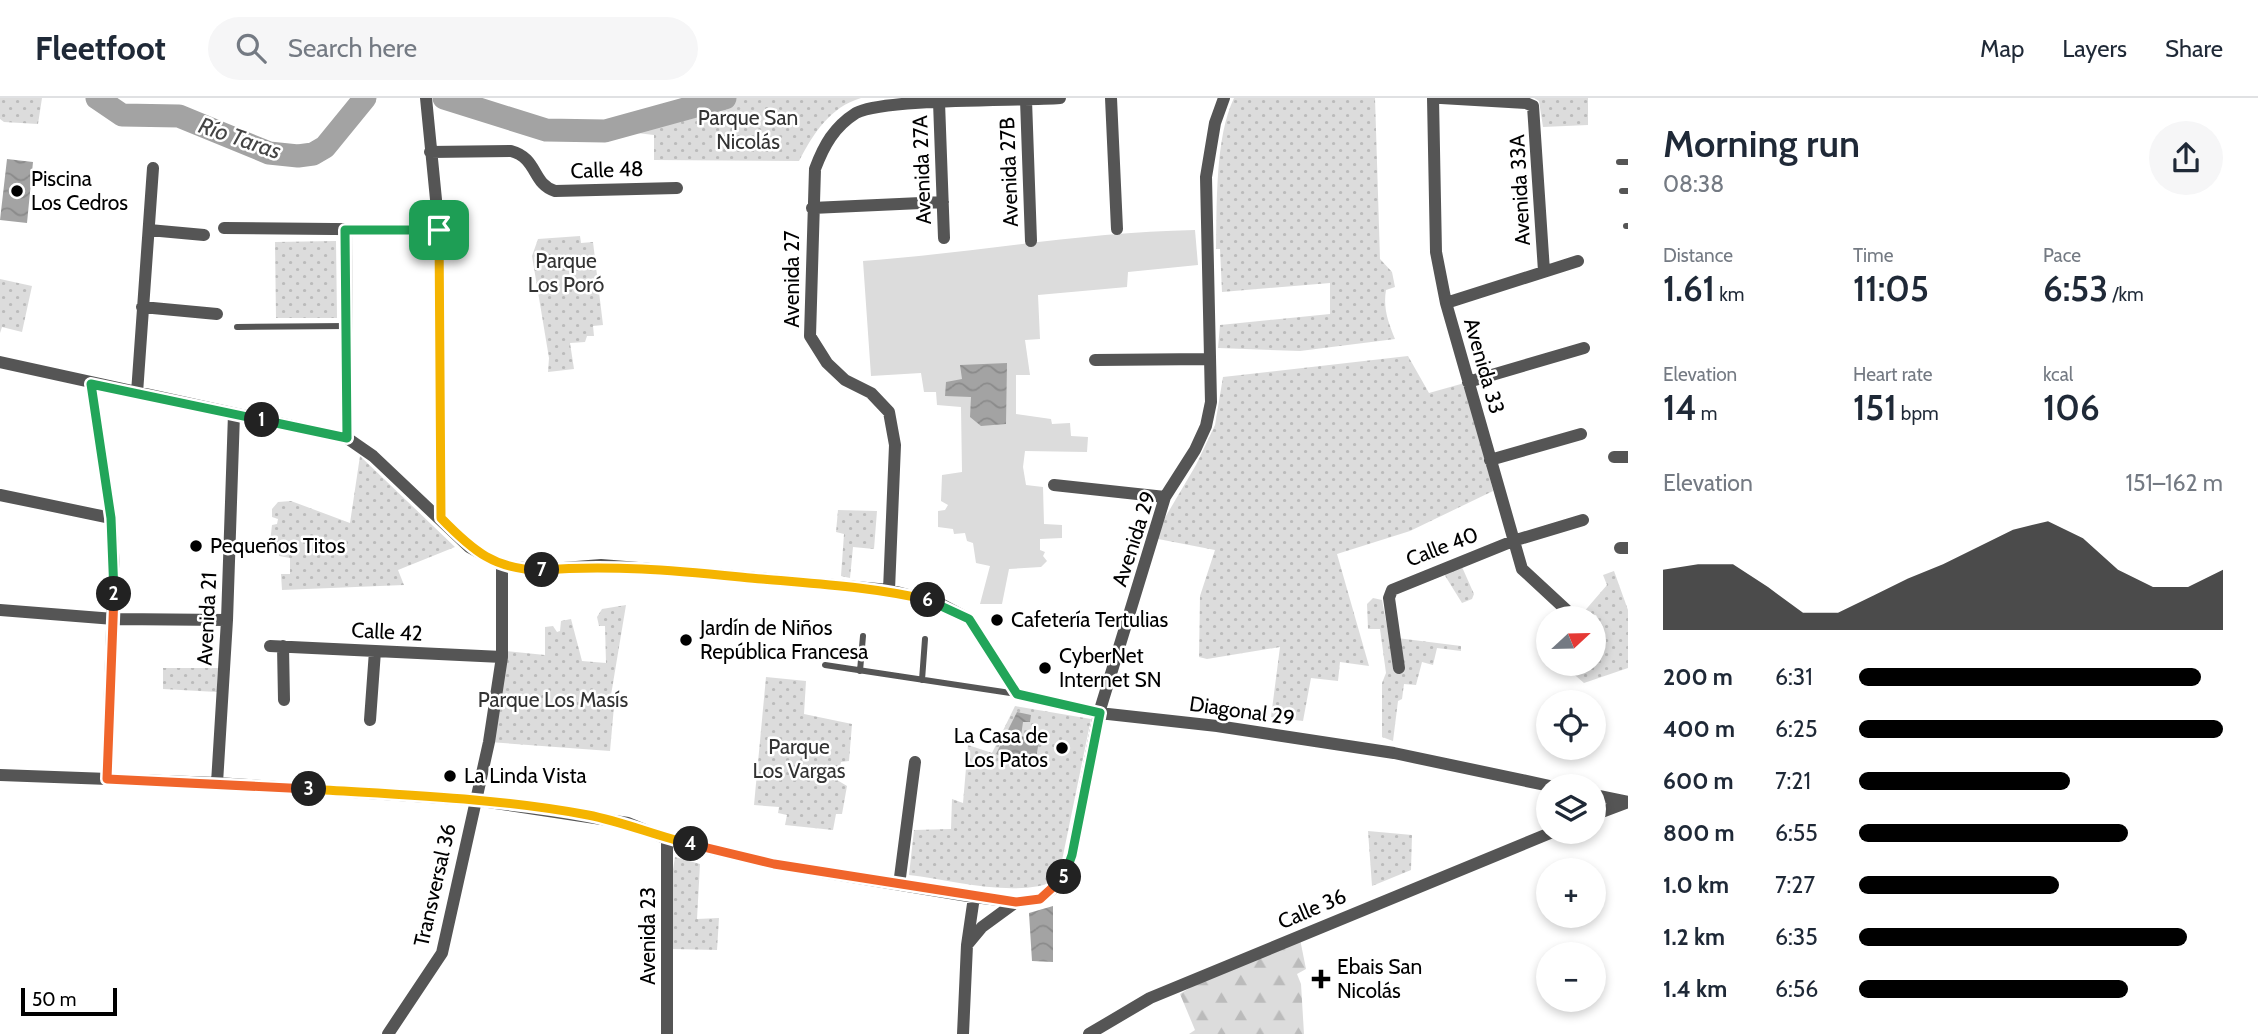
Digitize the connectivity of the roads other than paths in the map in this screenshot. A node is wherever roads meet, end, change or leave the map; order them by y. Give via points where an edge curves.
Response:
1 (1060, 98) edge
2 (1111, 98) edge
3 (1224, 98) edge
4 (1433, 98) edge
5 (1441, 98) edge
6 (1026, 100) junction
7 (939, 102) junction
8 (426, 103) edge
9 (430, 152) junction
10 (1619, 162) dead end
11 (1628, 162) edge
12 (153, 168) dead end
13 (677, 188) dead end
14 (943, 202) junction
15 (812, 208) junction
16 (224, 228) dead end
17 (1117, 229) dead end
18 (149, 230) junction
19 (345, 230) junction
20 (439, 230) junction
21 (204, 235) dead end
22 (944, 238) dead end
23 (1031, 241) dead end
24 (1578, 261) dead end
25 (1544, 271) junction
26 (1446, 303) junction
27 (142, 307) junction
28 (217, 314) dead end
29 (346, 326) junction
30 (237, 327) dead end
31 (1584, 348) dead end
32 (1209, 359) junction
33 (1095, 360) dead end
34 (0, 362) edge
35 (1468, 382) junction
36 (91, 384) junction
37 (137, 393) junction
38 (234, 414) junction
39 (1581, 434) dead end
40 (347, 438) junction
41 (1490, 460) junction
42 (1054, 485) dead end
43 (0, 495) edge
44 (1165, 497) junction
45 (111, 518) junction
46 (441, 518) junction
47 (1583, 520) dead end
48 (1513, 541) junction
49 (502, 565) junction
50 (889, 590) junction
51 (1562, 606) edge
52 (0, 610) edge
53 (114, 619) junction
54 (227, 620) junction
55 (863, 636) dead end
56 (925, 639) dead end
57 (375, 651) junction
58 (502, 657) junction
59 (825, 665) dead end
60 (1399, 667) dead end
61 (860, 671) junction
62 (922, 680) junction
63 (1017, 694) junction
64 (284, 700) dead end
65 (1100, 713) junction
66 (370, 720) dead end
67 (915, 762) dead end
68 (0, 775) edge
69 (107, 779) junction
70 (217, 783) junction
71 (1536, 783) edge
72 (1606, 797) edge
73 (475, 800) junction
74 (1628, 802) edge
75 (1606, 811) edge
76 (667, 839) junction
77 (1536, 839) edge
78 (900, 885) junction
79 (974, 897) junction
80 (1016, 902) junction
81 (967, 945) junction
82 (388, 1034) edge
83 (667, 1034) edge
84 (963, 1034) edge
85 (1089, 1034) edge

1 - 6 street
2 - 17 street
3 - 32 street, Avenida 29 via 1206,177
4 - 26 street, Avenida 33 via 1436,253
5 - 25 street, Avenida 33A via 1533,106
6 - 7 street
6 - 23 street, Avenida 27B
7 - 14 street, Avenida 27A
7 - 15 street, Avenida 27 via 857,112 824,143 815,169
8 - 9 street
9 - 13 street, Calle 48 via 522,154 542,183 555,191
9 - 20 street
10 - 11 lane
12 - 18 street
14 - 15 street
14 - 22 street, Avenida 27A
15 - 50 street, Avenida 27 via 810,336 836,372 871,393 889,412 894,427
16 - 19 street
18 - 21 street
18 - 27 street
19 - 20 street
19 - 29 street
20 - 46 street
24 - 25 street
25 - 26 street
26 - 35 street, Avenida 33
27 - 28 street
27 - 37 street
29 - 30 lane
29 - 40 street
31 - 35 street
32 - 33 street
32 - 44 street, Avenida 29 via 1211,402 1206,426
34 - 36 street
35 - 41 street, Avenida 33
36 - 37 street
36 - 45 street
37 - 38 street
38 - 40 street
38 - 54 street, Avenida 21
39 - 41 street
40 - 46 street
41 - 48 street, Avenida 33
42 - 44 street
43 - 45 street
44 - 65 street, Avenida 29
45 - 53 street
46 - 49 street via 469,547
47 - 48 street, Calle 40
48 - 51 street, Avenida 33 via 1522,569
48 - 60 street, Calle 40 via 1392,590 1389,598
49 - 50 street via 539,570 601,565
49 - 58 street, Transversal 36
50 - 63 street via 939,603 969,619
52 - 53 street
53 - 54 street
53 - 69 street
54 - 70 street, Avenida 21
55 - 61 lane
56 - 62 lane
57 - 58 street, Calle 42
57 - 64 street, Calle 42 via 277,646
57 - 66 street
58 - 73 street, Transversal 36
59 - 61 lane
61 - 62 lane
62 - 63 lane
63 - 65 street, Diagonal 29
65 - 71 street, Diagonal 29 via 1394,753
65 - 80 street, Avenida 29 via 1063,880 1040,899
67 - 78 street
68 - 69 street
69 - 70 street
70 - 73 street
72 - 74 street
73 - 76 street via 606,819
73 - 82 street, Transversal 36 via 442,953
74 - 75 street
76 - 78 street via 774,864
76 - 83 street, Avenida 23
77 - 85 street, Calle 36 via 1150,998
78 - 79 street
79 - 80 street
79 - 81 street
80 - 81 street via 982,927
81 - 84 street

